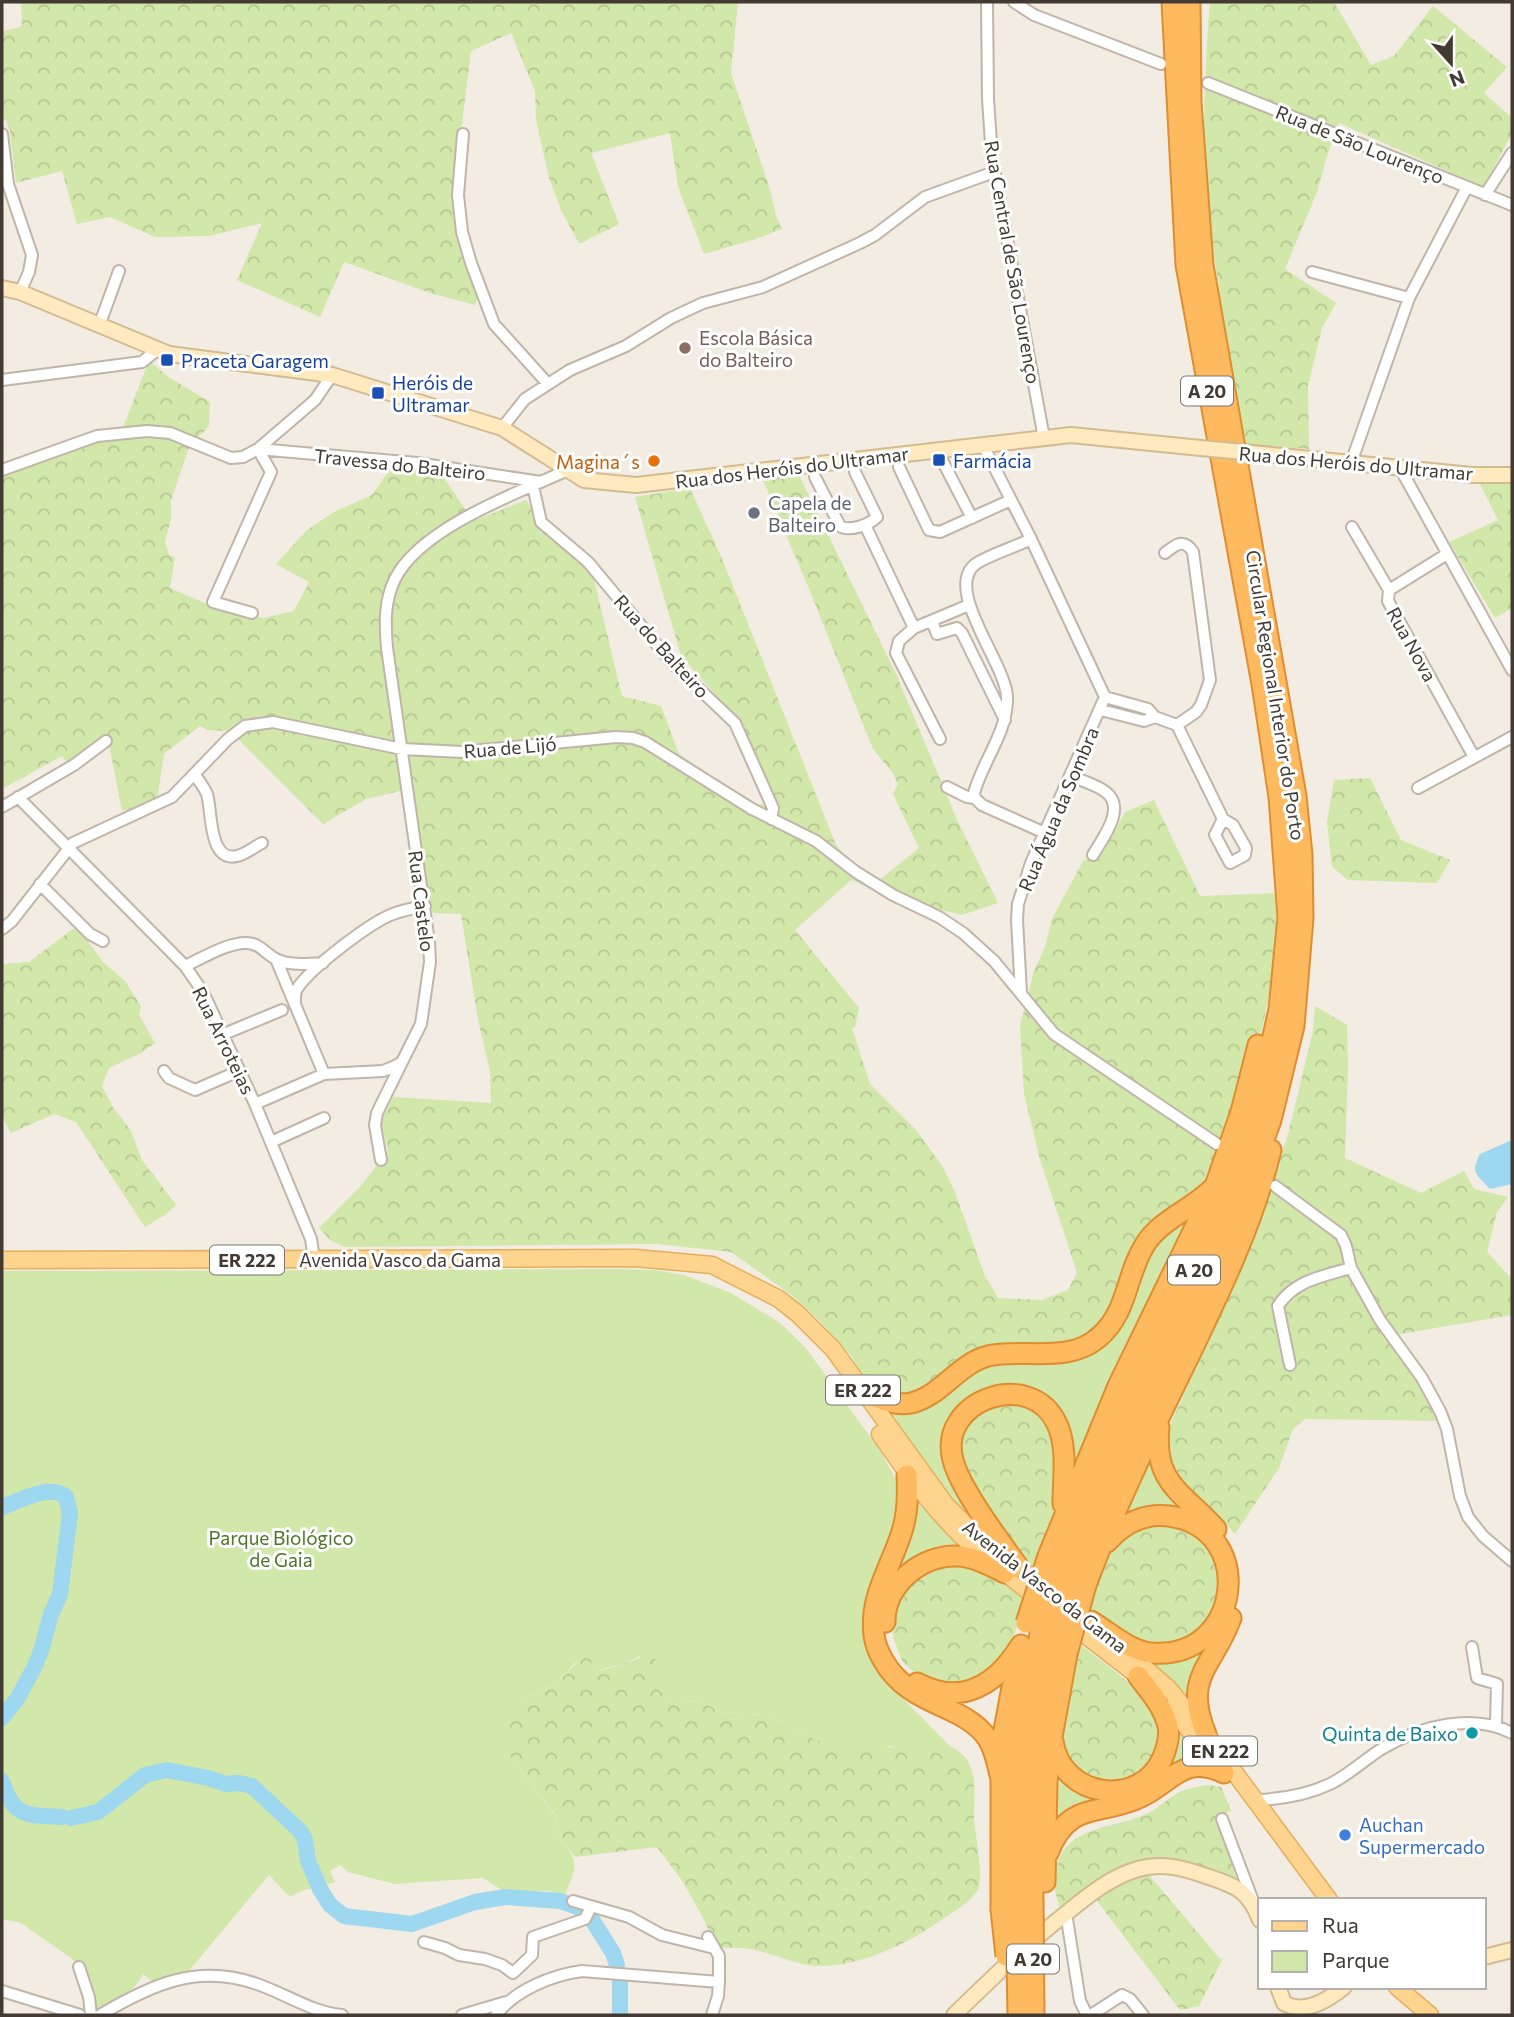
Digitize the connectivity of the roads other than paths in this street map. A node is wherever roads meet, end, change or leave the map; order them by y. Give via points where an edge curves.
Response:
1 (987, 2) edge
2 (1014, 2) edge
3 (1172, 2) edge
4 (1192, 6) edge
5 (1161, 64) dead end
6 (1208, 83) dead end
7 (2, 134) edge
8 (463, 134) dead end
9 (1512, 153) edge
10 (994, 172) junction
11 (1467, 187) junction
12 (1485, 195) junction
13 (1512, 205) edge
14 (119, 271) dead end
15 (1312, 272) dead end
16 (2, 288) edge
17 (20, 292) junction
18 (1409, 298) junction
19 (99, 326) junction
20 (156, 350) junction
21 (332, 374) junction
22 (2, 380) edge
23 (548, 384) junction
24 (502, 428) junction
25 (1044, 438) junction
26 (983, 445) junction
27 (258, 449) junction
28 (943, 462) dead end
29 (1351, 463) junction
30 (899, 467) dead end
31 (1400, 468) junction
32 (2, 470) edge
33 (568, 470) junction
34 (855, 471) dead end
35 (1512, 475) edge
36 (815, 477) dead end
37 (537, 484) junction
38 (1011, 500) junction
39 (972, 518) junction
40 (865, 525) junction
41 (1352, 527) dead end
42 (1031, 539) junction
43 (1165, 553) dead end
44 (1447, 554) junction
45 (1389, 590) junction
46 (969, 605) junction
47 (253, 613) dead end
48 (932, 621) junction
49 (914, 628) junction
50 (1512, 670) edge
51 (1105, 697) junction
52 (1101, 710) junction
53 (1155, 717) junction
54 (1004, 720) junction
55 (1177, 725) junction
56 (1512, 737) edge
57 (940, 740) dead end
58 (106, 741) dead end
59 (402, 749) junction
60 (1475, 757) junction
61 (195, 775) junction
62 (1071, 776) junction
63 (947, 787) dead end
64 (1418, 788) dead end
65 (18, 797) junction
66 (975, 798) junction
67 (2, 807) edge
68 (1223, 818) dead end
69 (771, 819) junction
70 (1045, 833) junction
71 (262, 843) dead end
72 (67, 849) junction
73 (1093, 855) dead end
74 (40, 884) junction
75 (425, 906) junction
76 (2, 929) edge
77 (103, 941) dead end
78 (276, 959) junction
79 (1283, 961) junction
80 (323, 963) junction
81 (185, 966) junction
82 (1021, 993) junction
83 (295, 1004) junction
84 (282, 1010) dead end
85 (1294, 1026) junction
86 (224, 1034) junction
87 (402, 1062) junction
88 (239, 1070) junction
89 (164, 1072) dead end
90 (324, 1074) junction
91 (255, 1104) junction
92 (324, 1118) dead end
93 (271, 1142) junction
94 (1217, 1144) dead end
95 (382, 1160) dead end
96 (1215, 1186) junction
97 (1275, 1186) dead end
98 (314, 1259) junction
99 (2, 1260) edge
100 (672, 1261) junction
101 (1352, 1268) junction
102 (1290, 1365) dead end
103 (865, 1393) junction
104 (1163, 1409) junction
105 (908, 1475) junction
106 (1062, 1517) junction
107 (1099, 1550) junction
108 (1512, 1561) edge
109 (1067, 1570) junction
110 (1013, 1571) junction
111 (1089, 1629) junction
112 (1046, 1639) junction
113 (1021, 1645) junction
114 (1472, 1647) dead end
115 (1138, 1676) junction
116 (1496, 1724) junction
117 (1512, 1732) edge
118 (1206, 1734) junction
119 (1052, 1737) junction
120 (1224, 1773) junction
121 (1000, 1775) junction
122 (1256, 1800) junction
123 (1222, 1819) dead end
124 (1045, 1861) junction
125 (1322, 1898) edge
126 (1328, 1898) edge
127 (573, 1901) dead end
128 (1254, 1903) junction
129 (1016, 1906) junction
130 (589, 1913) junction
131 (1066, 1913) junction
132 (1258, 1914) edge
133 (708, 1937) dead end
134 (424, 1942) dead end
135 (714, 1948) junction
136 (1512, 1950) edge
137 (1486, 1956) edge
138 (79, 1967) dead end
139 (513, 1973) junction
140 (719, 1982) junction
141 (1279, 1989) edge
142 (1341, 1989) edge
143 (1399, 1989) edge
144 (2, 1991) edge
145 (519, 1994) junction
146 (506, 2002) junction
147 (80, 2015) edge
148 (91, 2015) edge
149 (100, 2015) edge
150 (342, 2015) edge
151 (462, 2015) edge
152 (496, 2015) edge
153 (712, 2015) edge
154 (954, 2015) edge
155 (1016, 2015) edge
156 (1034, 2015) edge
157 (1042, 2015) edge
158 (1089, 2015) edge
159 (1143, 2015) edge
160 (1430, 2015) edge

1 - 10 street, Rua Central de São Lourenço
2 - 5 street via 1034,15
3 - 79 highway, Circular Regional Interior do Porto / A 20 via 1186,265 1279,797 1288,917
4 - 85 highway, Circular Regional Interior do Porto / A 20 via 1191,102 1203,265 1296,796 1302,855 1303,918
6 - 11 street, Rua de São Lourenço
7 - 17 street via 8,184 32,255
8 - 23 street via 458,195 471,263 494,324
9 - 12 street
10 - 23 street via 925,197 860,243 763,287 703,303
10 - 25 street, Rua Central de São Lourenço
11 - 12 street, Rua de São Lourenço
11 - 18 street
12 - 13 street, Rua de São Lourenço
14 - 19 street
15 - 18 street
16 - 17 street, Rua dos Heróis do Ultramar
17 - 19 street, Rua dos Heróis do Ultramar
18 - 29 street
19 - 20 street, Rua dos Heróis do Ultramar
20 - 21 street, Rua dos Heróis do Ultramar
20 - 22 street via 142,362
21 - 24 street, Rua dos Heróis do Ultramar
21 - 27 street via 315,400
23 - 24 street via 519,405
24 - 33 street, Rua dos Heróis do Ultramar
25 - 26 street, Rua dos Heróis do Ultramar
25 - 29 street, Rua dos Heróis do Ultramar, bridge via 1082,434
26 - 33 street, Rua dos Heróis do Ultramar via 636,485 584,480
26 - 38 street
27 - 32 street via 231,458 170,433 147,430 97,436
27 - 37 street, Travessa do Balteiro via 417,463
27 - 47 street via 271,471 213,601
28 - 39 street
29 - 31 street, Rua dos Heróis do Ultramar
30 - 39 street via 929,530 940,532
31 - 35 street, Rua dos Heróis do Ultramar
31 - 44 street
33 - 37 street, Rua Castelo
34 - 40 street via 876,514 875,520
36 - 40 street via 841,527
37 - 59 street, Rua Castelo via 441,533 397,575 385,624
37 - 69 street, Rua do Balteiro via 541,522 587,562 673,664 735,723 773,808
38 - 39 street
38 - 42 street
40 - 49 street
41 - 45 street
42 - 46 street via 970,571 965,590
42 - 51 street
43 - 55 street via 1181,542 1193,552 1210,680 1196,712
44 - 45 street, Rua Nova
44 - 50 street
45 - 60 street, Rua Nova via 1388,601
46 - 48 street
46 - 54 street via 1002,674 1007,693
48 - 49 street
48 - 54 street via 937,634 951,628 962,633
49 - 57 street via 899,641 896,653
51 - 52 street, Rua Água da Sombra
51 - 53 street via 1148,709
52 - 53 street via 1144,721
52 - 62 street, Rua Água da Sombra
53 - 55 street
54 - 66 street
55 - 68 street
56 - 60 street
58 - 65 street
59 - 61 street, Rua de Lijó via 258,723 236,732
59 - 69 street, Rua de Lijó via 473,752 633,738
59 - 75 street, Rua Castelo
60 - 64 street
61 - 71 street via 207,794 211,829 223,852 236,856
61 - 72 street, Rua de Lijó via 172,796 80,838
62 - 70 street, Rua Água da Sombra
62 - 73 street via 1113,799 1114,813
63 - 66 street
65 - 67 street
65 - 72 street, Rua Arroteias
66 - 70 street
69 - 82 street, Rua de Lijó via 816,841 893,895 963,933
70 - 82 street, Rua Água da Sombra via 1018,904
72 - 74 street, Rua de Lijó
72 - 81 street, Rua Arroteias
74 - 76 street, Rua de Lijó
74 - 77 street via 90,934
75 - 80 street via 380,920
75 - 87 street, Rua Castelo via 430,952 424,1010
78 - 80 street
78 - 81 street via 263,948 246,943
78 - 83 street
79 - 96 highway via 1275,974 1241,1112
79 - 109 highway, Circular Regional Interior do Porto / A 20 via 1279,1009 1256,1114 1220,1214 1087,1497
80 - 83 street via 295,992
81 - 86 street, Rua Arroteias
82 - 94 street via 1054,1034
83 - 90 street
84 - 86 street
85 - 104 highway via 1296,1048 1250,1222
85 - 109 highway, Circular Regional Interior do Porto / A 20 via 1271,1120 1235,1220
86 - 88 street, Rua Arroteias
87 - 90 street via 383,1071
87 - 95 street, Rua Castelo via 377,1113
88 - 89 street via 195,1090
88 - 91 street, Rua Arroteias
90 - 91 street
91 - 93 street, Rua Arroteias
92 - 93 street
93 - 98 street, Rua Arroteias via 311,1239
96 - 103 highway via 1158,1228 1135,1266 1121,1309 1110,1326 1084,1347 986,1357 921,1400 909,1403 886,1402
96 - 106 highway via 1118,1386
97 - 101 street via 1341,1235
98 - 99 main road, Avenida Vasco da Gama / ER 222
98 - 100 main road, Avenida Vasco da Gama / ER 222
100 - 103 main road, Avenida Vasco da Gama / ER 222 via 712,1265 779,1299 833,1349
100 - 105 main road, Avenida Vasco da Gama / ER 222 via 752,1294 809,1337
101 - 102 street via 1305,1282 1285,1295 1278,1306
101 - 108 street via 1380,1320 1429,1390 1447,1429 1468,1517
103 - 110 main road, Avenida Vasco da Gama / ER 222 via 946,1505
104 - 107 highway
104 - 118 highway via 1158,1429 1165,1476 1229,1544 1239,1580 1230,1623 1199,1679 1196,1698
105 - 110 main road, Avenida Vasco da Gama / ER 222 via 953,1530
105 - 121 highway via 908,1509 879,1586 874,1638 891,1674 904,1687 982,1732
106 - 109 highway
106 - 110 highway via 1062,1443 1046,1408 1024,1395 1008,1394 972,1406 955,1429 952,1460
107 - 109 highway
107 - 111 highway via 1130,1522 1147,1517 1184,1519 1212,1537 1220,1549 1227,1565 1228,1592 1212,1629 1177,1651 1151,1653
109 - 112 highway, bridge
109 - 112 highway, Circular Regional Interior do Porto / A 20, bridge
110 - 111 main road, Avenida Vasco da Gama / ER 222
110 - 113 highway via 961,1556 925,1563 907,1574 893,1592 885,1635 901,1669 913,1681 944,1693 980,1687 1009,1664
111 - 115 main road, Avenida Vasco da Gama
111 - 118 main road, Avenida Vasco da Gama / EN 222 via 1151,1671
112 - 113 highway
112 - 119 highway
112 - 129 highway, Circular Regional Interior do Porto / A 20 via 1021,1728 1016,1776
113 - 121 highway via 1000,1746
114 - 116 street via 1477,1678 1497,1684
115 - 119 highway via 1162,1709 1168,1729 1167,1747 1150,1777 1121,1791 1087,1787 1063,1768
115 - 120 main road, Avenida Vasco da Gama / EN 222 via 1165,1701
116 - 117 street
116 - 122 street via 1422,1729 1383,1748 1331,1784 1301,1795
118 - 122 main road, Avenida Vasco da Gama / EN 222
119 - 124 highway
120 - 124 highway via 1201,1765 1186,1767 1141,1797 1084,1812 1059,1830
120 - 125 main road, Avenida Vasco da Gama / EN 222
121 - 129 highway
122 - 126 main road, Avenida Vasco da Gama / EN 222
123 - 128 street
124 - 157 highway
127 - 130 street
128 - 131 street via 1237,1887 1182,1867 1159,1866 1116,1878
128 - 132 street
129 - 155 highway, bridge via 1009,1973 1011,2009
129 - 156 highway, Circular Regional Interior do Porto / A 20, bridge
130 - 135 street via 629,1917 662,1935
130 - 139 street via 533,1937 532,1955
131 - 154 street
131 - 158 street via 1080,2001
133 - 135 street
134 - 139 street via 485,1959
135 - 140 street via 719,1956
136 - 137 street
138 - 148 street
139 - 145 street
140 - 145 street via 582,1971 564,1973
140 - 153 street
141 - 142 street via 1284,2003 1299,2008 1317,2004
143 - 160 main road
144 - 147 street
145 - 146 street
146 - 151 street
146 - 152 street
149 - 150 street via 143,1990 191,1977 257,1983 317,2011
158 - 159 street via 1122,1995

